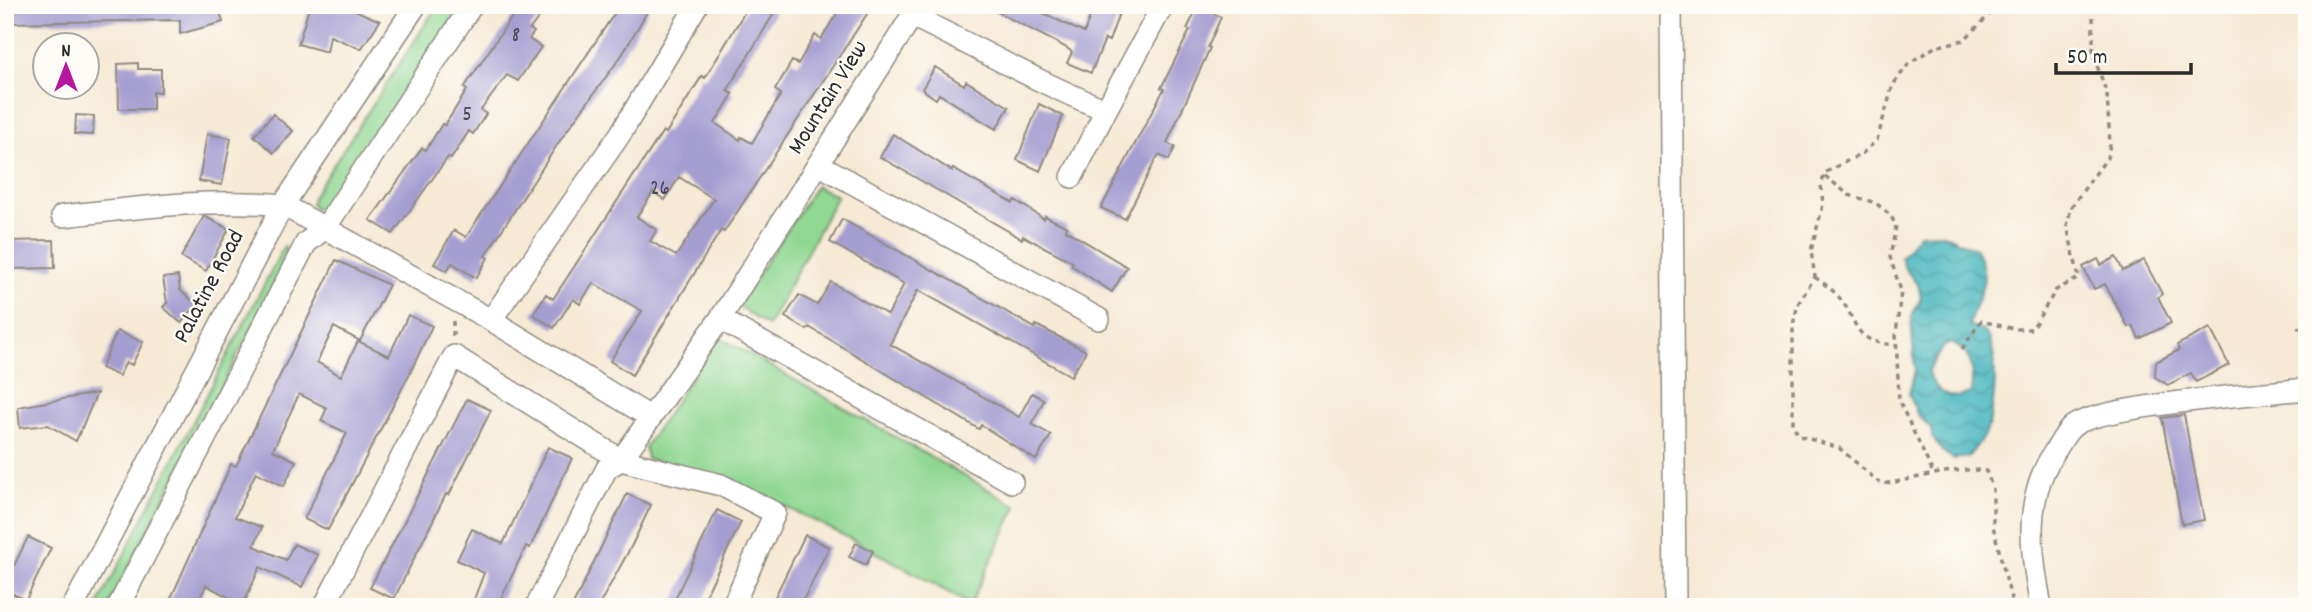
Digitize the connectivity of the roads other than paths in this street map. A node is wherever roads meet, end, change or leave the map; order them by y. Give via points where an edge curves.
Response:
1 (416, 5) edge
2 (472, 5) edge
3 (697, 5) edge
4 (1163, 5) edge
5 (1671, 5) edge
6 (1106, 110) junction
7 (818, 164) junction
8 (1072, 177) dead end
9 (283, 205) junction
10 (62, 216) dead end
11 (326, 228) junction
12 (720, 319) junction
13 (491, 320) junction
14 (1099, 320) dead end
15 (2307, 388) edge
16 (650, 417) junction
17 (621, 460) junction
18 (1012, 482) dead end
19 (73, 607) edge
20 (118, 607) edge
21 (337, 607) edge
22 (536, 607) edge
23 (732, 607) edge
24 (1675, 607) edge
25 (2041, 607) edge

1 - 9 street, Palatine Road
2 - 11 street
3 - 13 street via 621,133
4 - 6 street
5 - 24 street
6 - 7 street, Mountain View via 912,16
6 - 8 street
7 - 12 street, Mountain View
7 - 14 street
9 - 10 street via 244,201 124,207
9 - 11 street
9 - 19 street, Palatine Road
11 - 13 street
11 - 20 street via 306,243
12 - 16 street, Mountain View
12 - 18 street
13 - 16 street
15 - 25 street via 2127,410 2073,425 2051,456 2037,488 2029,526
16 - 17 street, Mountain View
17 - 21 street via 454,356 327,601
17 - 22 street, Mountain View via 607,468
17 - 23 street via 721,485 775,513

